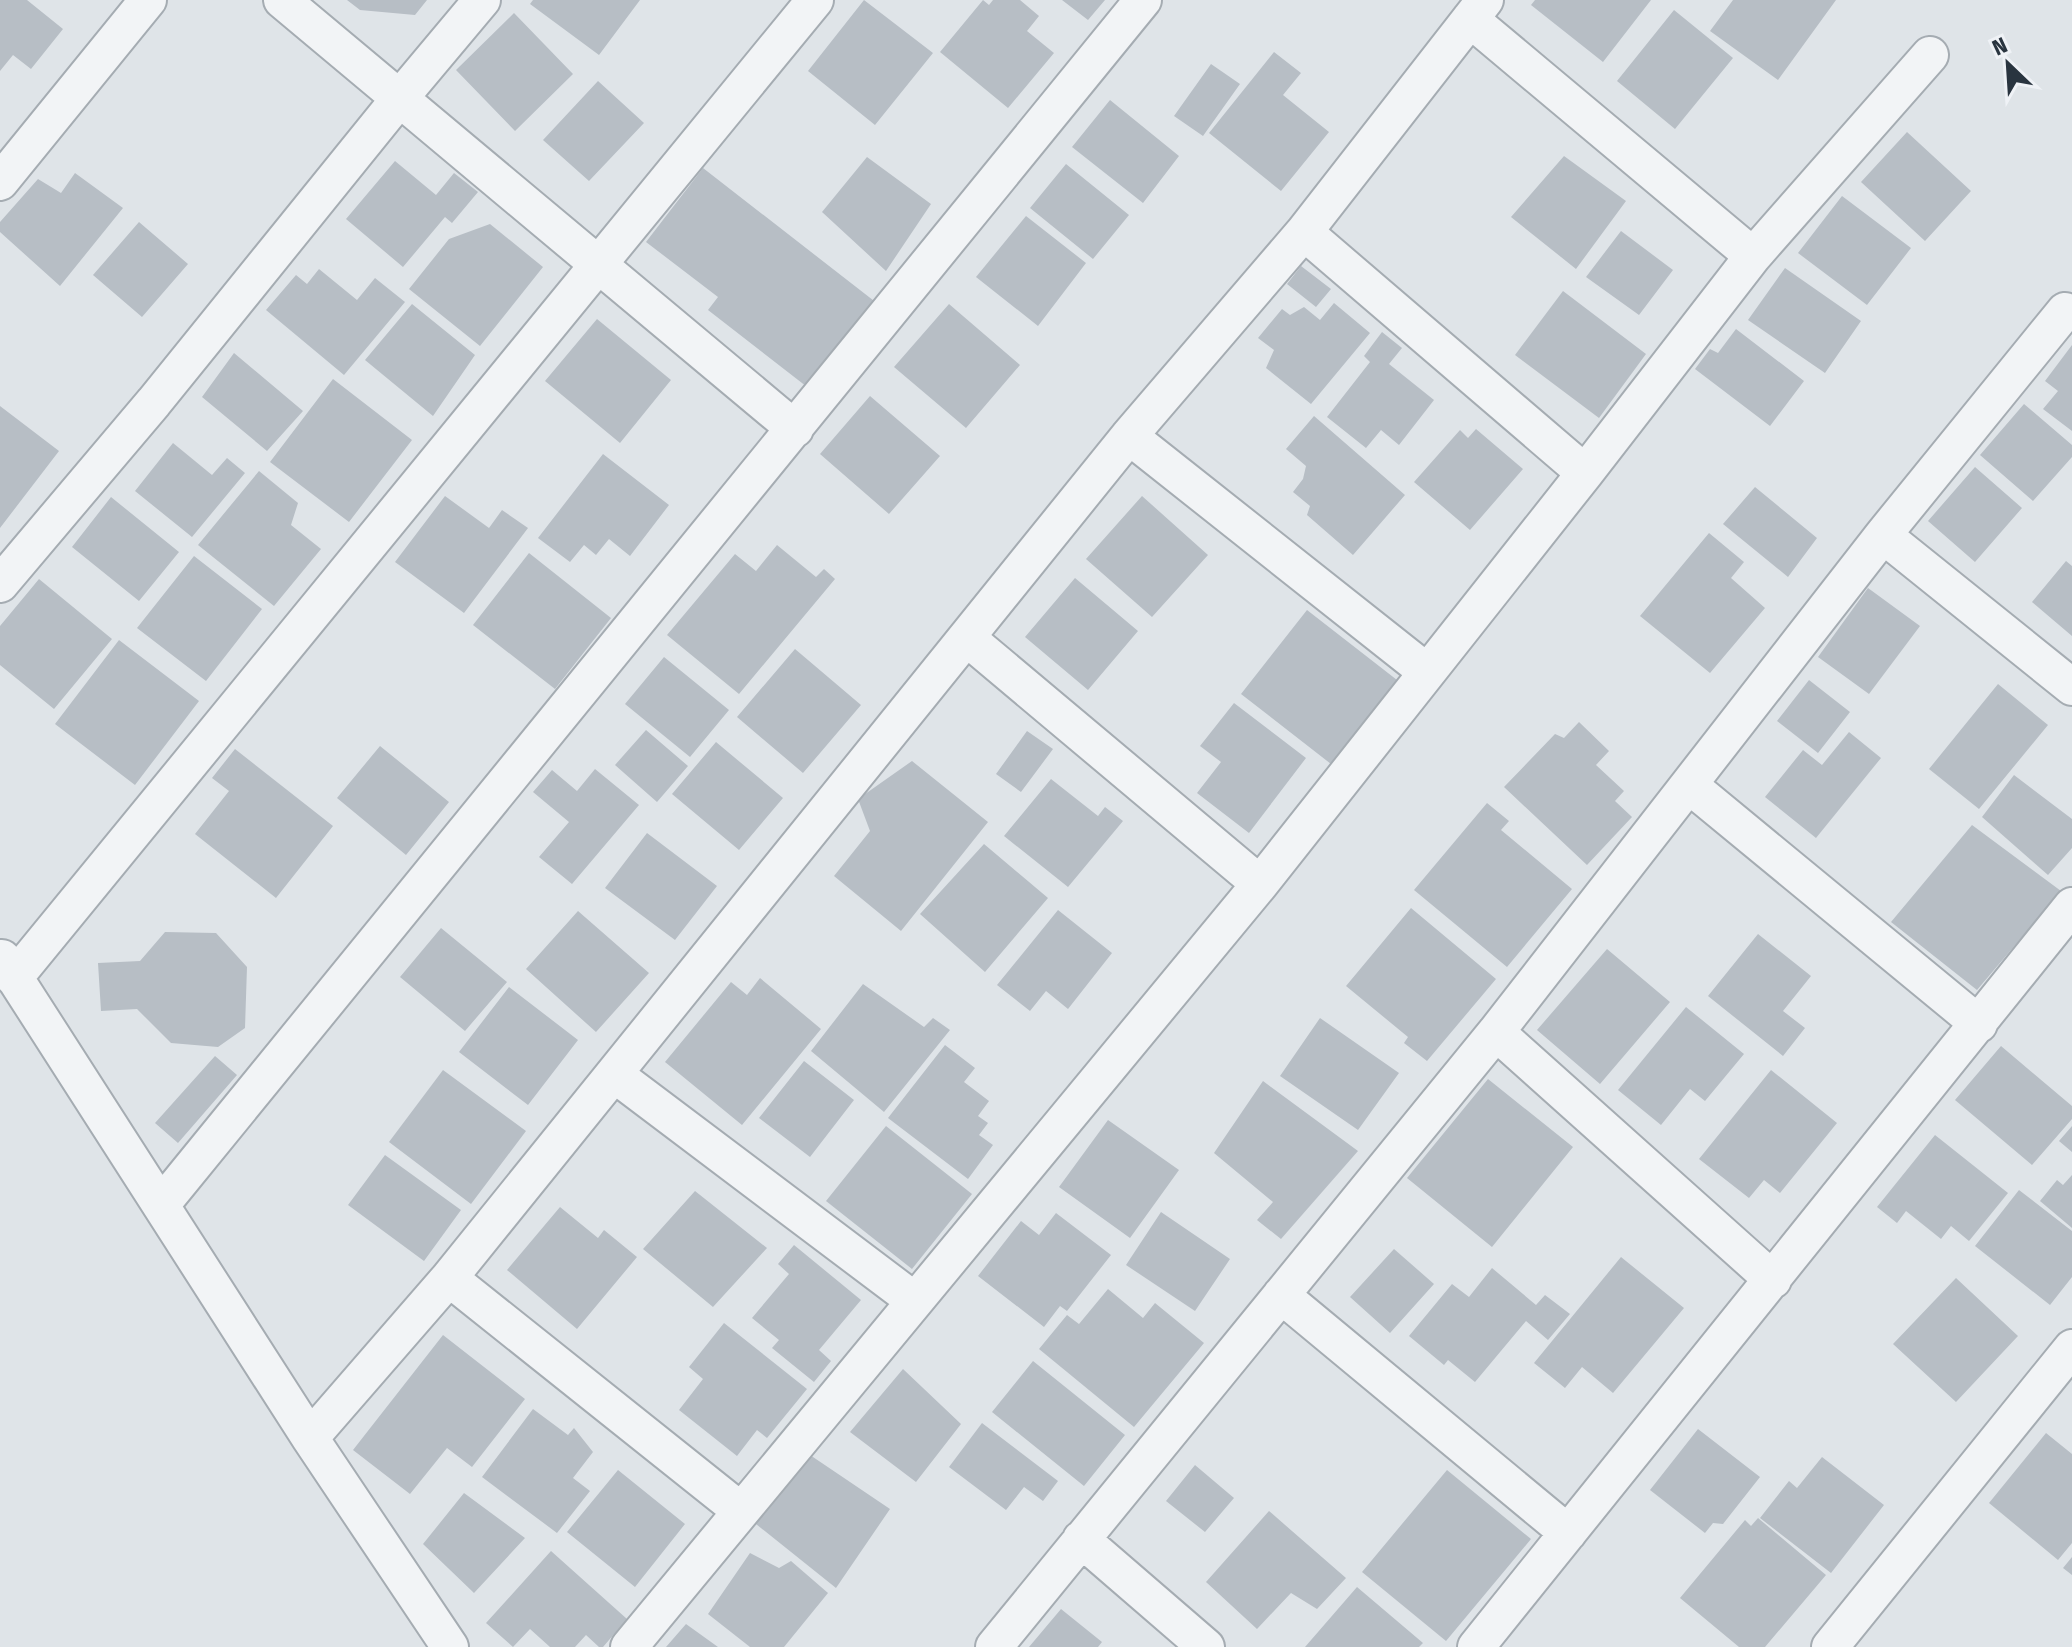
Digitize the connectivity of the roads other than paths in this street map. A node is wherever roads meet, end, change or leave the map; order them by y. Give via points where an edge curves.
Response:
1 (148, 0) edge
2 (282, 0) edge
3 (482, 0) edge
4 (815, 0) edge
5 (1143, 0) edge
6 (1477, 9) edge
7 (1930, 55) dead end
8 (399, 99) junction
9 (0, 182) edge
10 (1304, 232) junction
11 (1753, 256) junction
12 (599, 265) junction
13 (2065, 311) dead end
14 (795, 429) junction
15 (1129, 436) junction
16 (1585, 473) junction
17 (1883, 535) junction
18 (0, 584) edge
19 (967, 638) junction
20 (1427, 672) junction
21 (2072, 687) edge
22 (1689, 785) junction
23 (1260, 884) junction
24 (2072, 906) edge
25 (7, 967) edge
26 (1979, 1024) junction
27 (1496, 1032) junction
28 (614, 1074) junction
29 (161, 1205) junction
30 (449, 1278) junction
31 (1773, 1280) junction
32 (1281, 1295) junction
33 (915, 1301) junction
34 (2072, 1348) edge
35 (310, 1438) junction
36 (741, 1511) junction
37 (1568, 1533) junction
38 (1081, 1539) junction
39 (450, 1647) edge
40 (629, 1647) edge
41 (994, 1647) edge
42 (1206, 1647) edge
43 (1476, 1647) edge
44 (1830, 1647) edge

1 - 9 street
2 - 8 street
3 - 8 street
4 - 12 street
5 - 14 street
6 - 10 street
6 - 11 street
7 - 11 street
8 - 12 street
8 - 18 street
10 - 15 street
10 - 16 street
11 - 16 street
12 - 14 street
12 - 25 street
13 - 17 street
14 - 29 street
15 - 19 street
15 - 20 street
16 - 20 street
17 - 21 street
17 - 22 street
19 - 23 street
19 - 28 street
20 - 23 street
22 - 26 street
22 - 27 street
23 - 33 street
24 - 26 street
25 - 29 street
26 - 31 street
27 - 31 street
27 - 32 street
28 - 30 street
28 - 33 street
29 - 35 street
30 - 35 street
30 - 36 street
31 - 37 street
32 - 37 street
32 - 38 street
33 - 36 street
34 - 44 street
35 - 39 street
36 - 40 street
37 - 43 street
38 - 41 street
38 - 42 street

